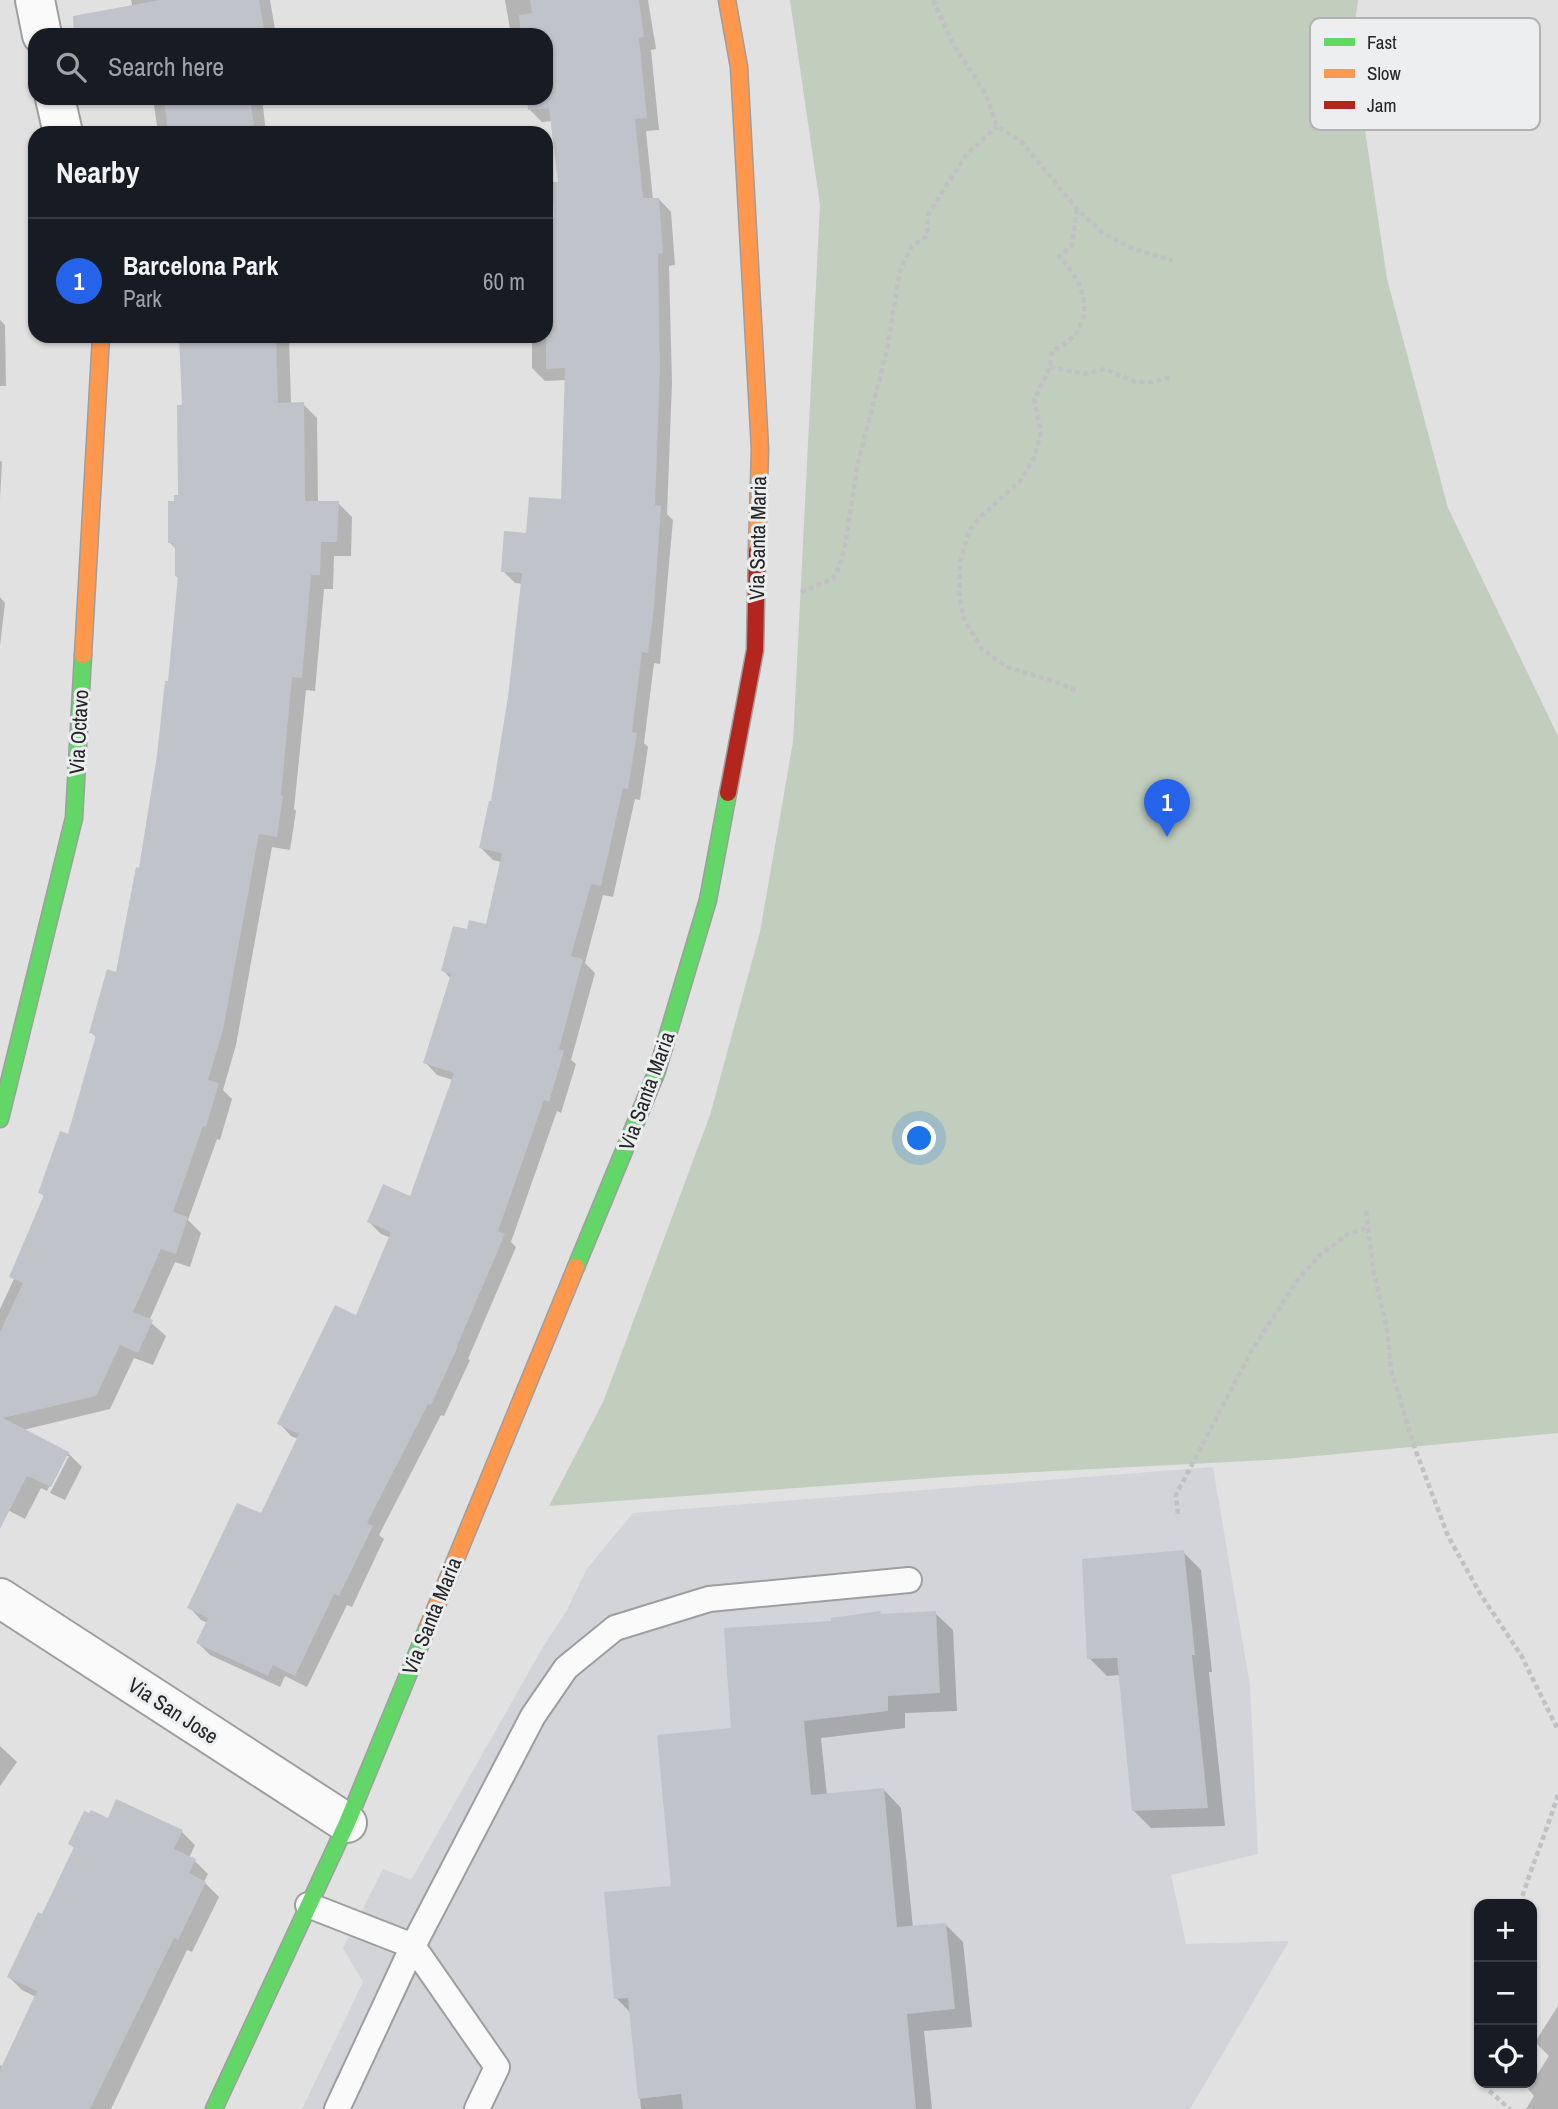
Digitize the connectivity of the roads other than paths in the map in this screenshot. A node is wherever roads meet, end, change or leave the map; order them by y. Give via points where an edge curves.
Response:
1 (35, 0) edge
2 (727, 0) edge
3 (41, 28) edge
4 (56, 105) edge
5 (61, 126) edge
6 (101, 343) edge
7 (0, 1119) edge
8 (909, 1580) dead end
9 (0, 1598) edge
10 (346, 1823) junction
11 (308, 1905) junction
12 (413, 1946) junction
13 (214, 2109) edge
14 (337, 2109) edge
15 (477, 2109) edge

1 - 3 street
2 - 10 street, Via Santa Maria via 740,67 760,449 755,650 708,900 657,1072
4 - 5 street
6 - 7 street, Via Octavo via 74,818
8 - 12 lane via 709,1599 615,1629 566,1668 533,1716
9 - 10 street, Via San Jose
10 - 11 street, Via Santa Maria
11 - 12 lane
11 - 13 street, Via Santa Maria
12 - 14 lane
12 - 15 lane via 497,2067

